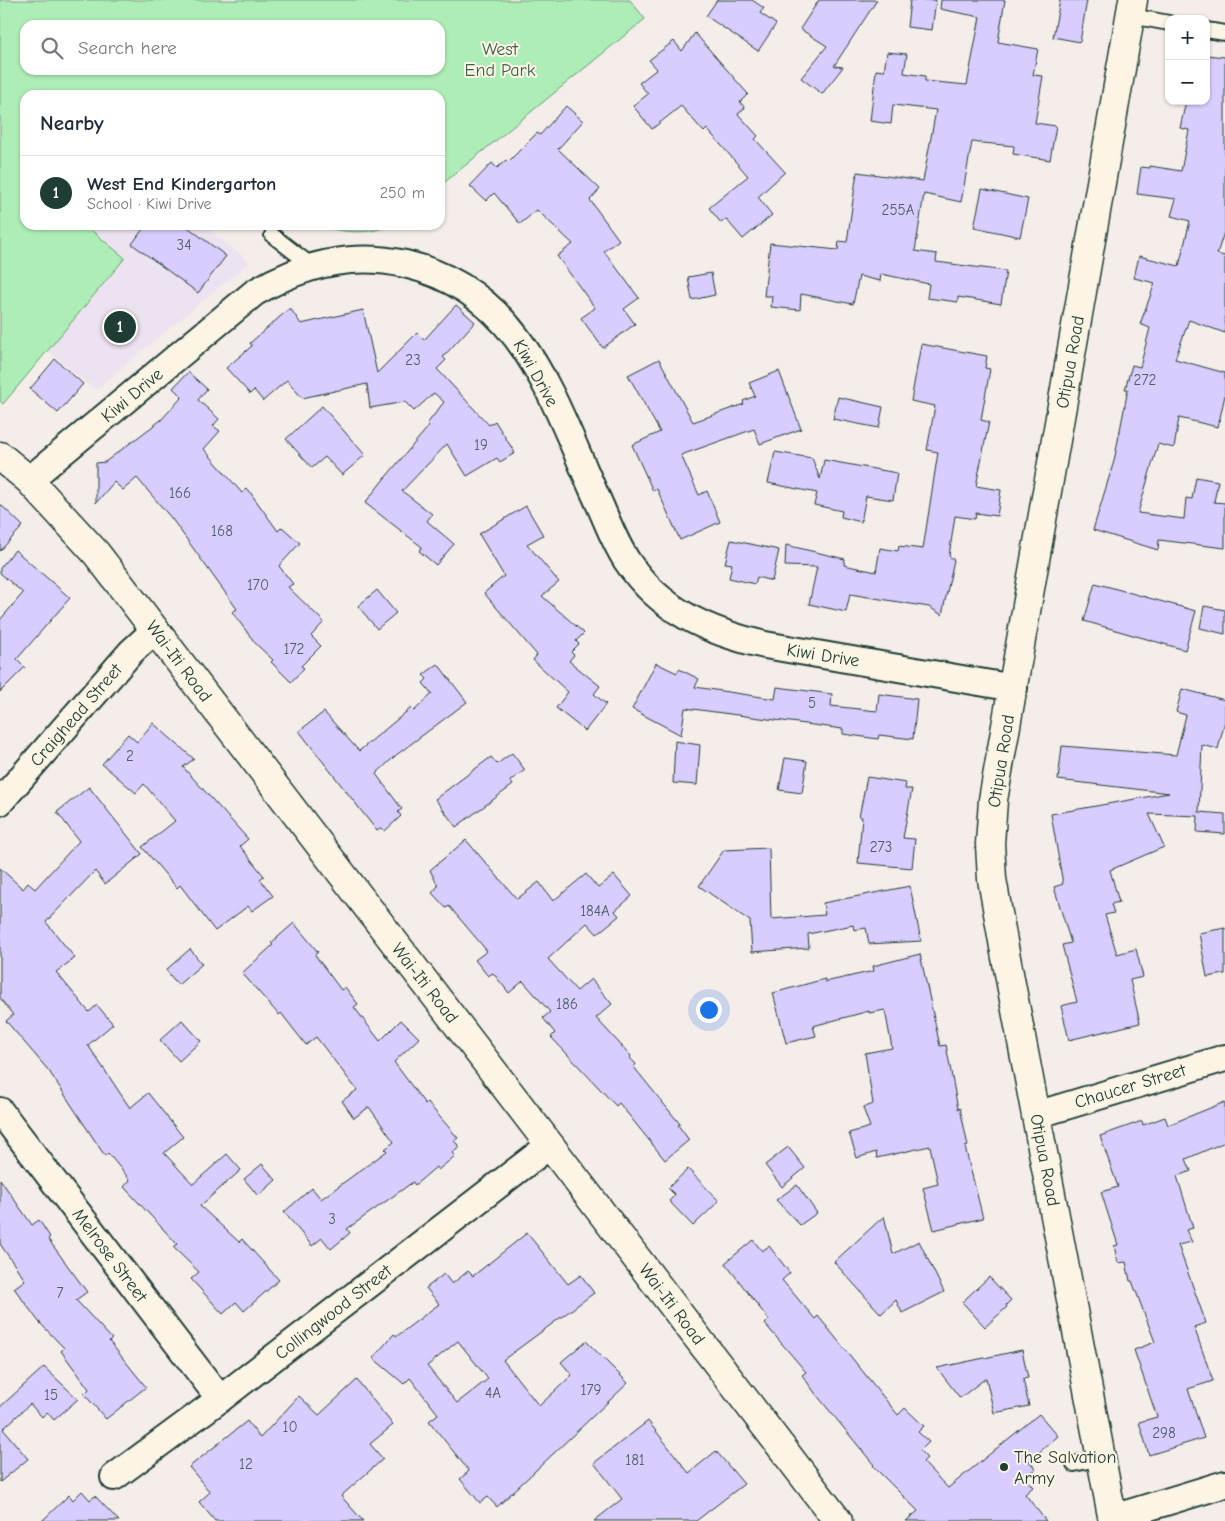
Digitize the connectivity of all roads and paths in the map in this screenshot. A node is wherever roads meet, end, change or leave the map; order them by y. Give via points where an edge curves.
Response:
1 (1132, 8) edge
2 (1165, 21) edge
3 (1210, 31) edge
4 (1225, 33) edge
5 (272, 235) dead end
6 (312, 266) junction
7 (0, 456) edge
8 (29, 480) junction
9 (155, 630) junction
10 (1014, 688) junction
11 (0, 802) edge
12 (1225, 1058) edge
13 (0, 1111) edge
14 (1036, 1115) junction
15 (550, 1145) junction
16 (220, 1399) junction
17 (1101, 1458) junction
18 (1074, 1464) dead end
19 (114, 1477) dead end
20 (1225, 1484) edge
21 (1113, 1520) edge
22 (838, 1521) edge

1 - 2 lane
1 - 10 street, Otipua Road
3 - 4 lane
5 - 6 lane
6 - 8 street, Kiwi Drive via 277,279 254,293
6 - 10 street, Kiwi Drive via 355,260 388,260 420,268 450,280 480,298 498,314 521,341 539,371 627,561 664,602 693,622 728,636 765,645
7 - 8 street, Wai-Iti Road
8 - 9 street, Wai-Iti Road via 96,553
9 - 11 street, Craighead Street via 131,652
9 - 15 street, Wai-Iti Road
10 - 14 street, Otipua Road via 993,800 990,844 992,879
12 - 14 street, Chaucer Street
13 - 16 street, Melrose Street
14 - 17 street, Otipua Road
15 - 16 street, Collingwood Street
15 - 22 street, Wai-Iti Road
16 - 19 street, Collingwood Street
17 - 18 lane
17 - 21 street, Otipua Road
20 - 21 street

